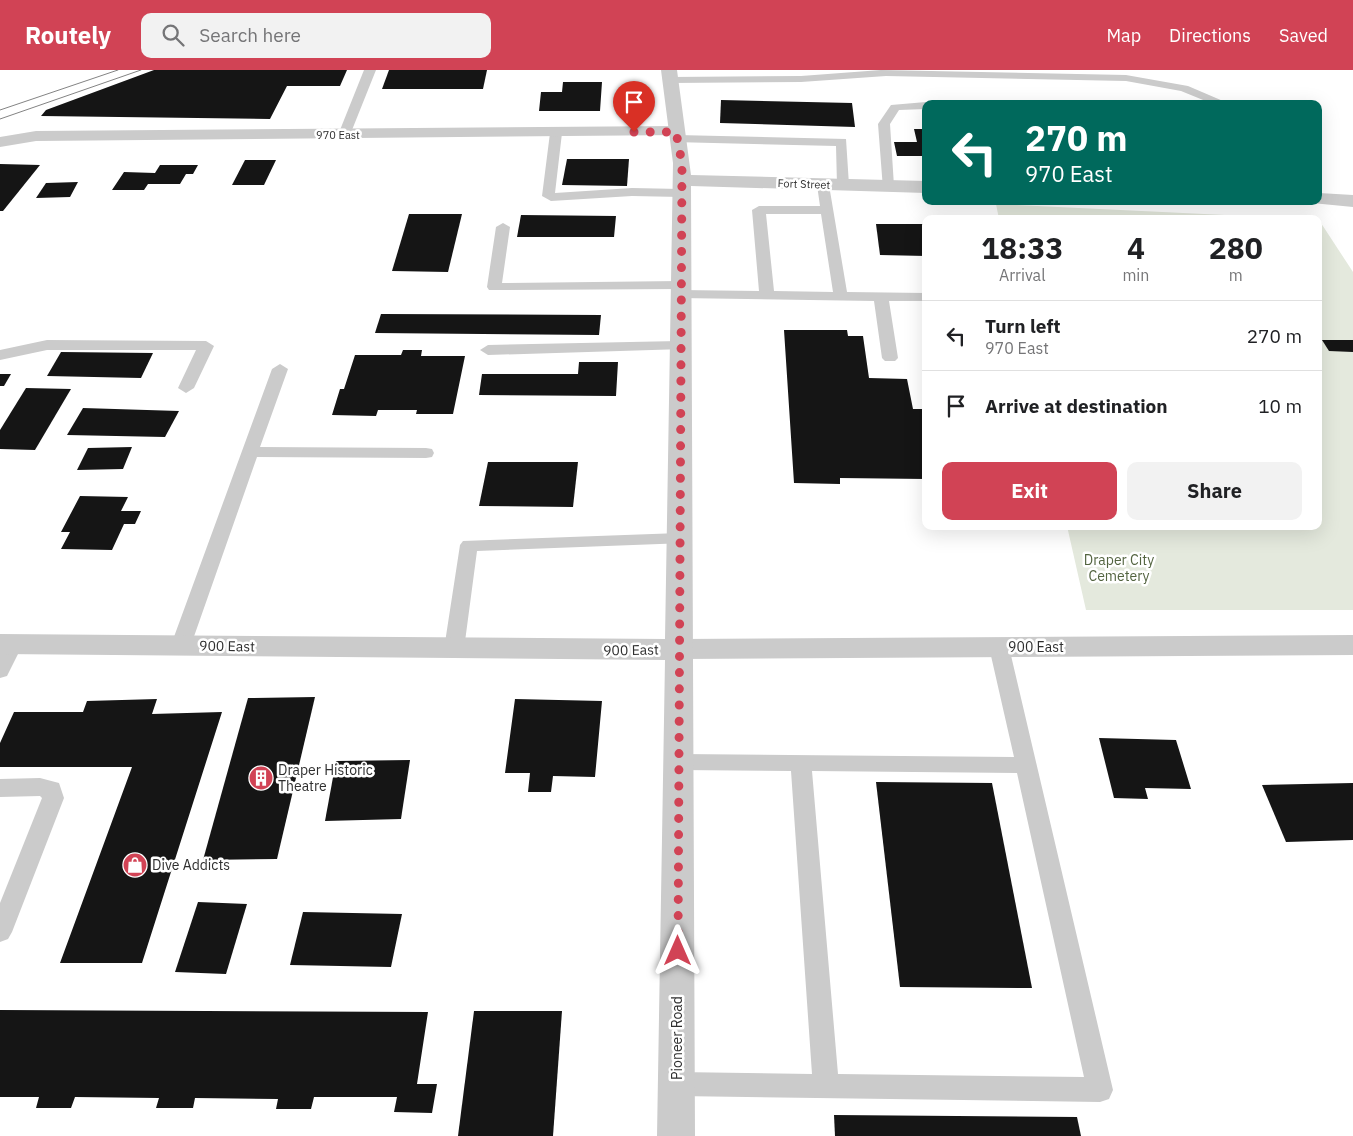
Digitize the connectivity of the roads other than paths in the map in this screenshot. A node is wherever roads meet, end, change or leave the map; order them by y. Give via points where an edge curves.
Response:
1 (370, 70) edge
2 (669, 75) edge
3 (1214, 100) edge
4 (922, 106) edge
5 (556, 133) junction
6 (344, 135) junction
7 (677, 135) junction
8 (6, 141) edge
9 (823, 184) junction
10 (844, 185) junction
11 (681, 186) junction
12 (888, 186) junction
13 (922, 187) edge
14 (548, 196) joint
15 (1322, 197) edge
16 (1353, 201) edge
17 (828, 210) junction
18 (503, 227) dead end
19 (679, 290) junction
20 (767, 295) junction
21 (841, 296) junction
22 (881, 296) junction
23 (922, 297) edge
24 (680, 346) junction
25 (488, 350) dead end
26 (0, 355) edge
27 (890, 358) dead end
28 (280, 369) dead end
29 (186, 388) dead end
30 (250, 452) junction
31 (426, 453) dead end
32 (680, 538) junction
33 (7, 644) edge
34 (181, 645) junction
35 (1353, 645) edge
36 (999, 647) junction
37 (454, 649) junction
38 (680, 649) junction
39 (0, 671) edge
40 (679, 762) junction
41 (801, 764) junction
42 (1026, 765) junction
43 (0, 788) edge
44 (0, 932) edge
45 (677, 1084) junction
46 (826, 1086) junction
47 (676, 1136) edge

1 - 6 lane
2 - 3 lane via 801,78 886,73 1126,78 1184,88
2 - 7 street, Pioneer Road
4 - 12 lane via 895,107 884,124
5 - 6 street, 970 East
5 - 7 street, 970 East
5 - 14 lane
6 - 8 street, 970 East via 45,136
7 - 10 lane via 842,142
7 - 11 street, Pioneer Road via 682,163
9 - 10 street, Fort Street
9 - 11 street, Fort Street
9 - 17 lane
10 - 12 street, Fort Street
11 - 14 lane
11 - 19 street, Pioneer Road
12 - 13 street, Fort Street
15 - 16 street
17 - 20 lane via 759,210
17 - 21 lane
18 - 19 lane via 494,287
19 - 20 lane
19 - 24 street, Pioneer Road
20 - 21 lane
21 - 22 lane
22 - 23 lane
22 - 27 lane
24 - 25 lane
24 - 32 street, Pioneer Road
26 - 29 lane via 46,345 206,346
28 - 30 lane
30 - 31 lane
30 - 34 lane
32 - 37 lane via 469,545
32 - 38 street, Pioneer Road
33 - 34 street, 900 East
33 - 39 lane
34 - 37 street, 900 East
35 - 36 street, 900 East
36 - 38 street, 900 East
36 - 42 lane
37 - 38 street, 900 East
38 - 40 street, Pioneer Road
40 - 41 lane
40 - 45 street, Pioneer Road
41 - 42 lane
41 - 46 lane
42 - 46 lane via 1100,1090
43 - 44 lane via 51,789 53,798
45 - 46 lane
45 - 47 street, Pioneer Road

